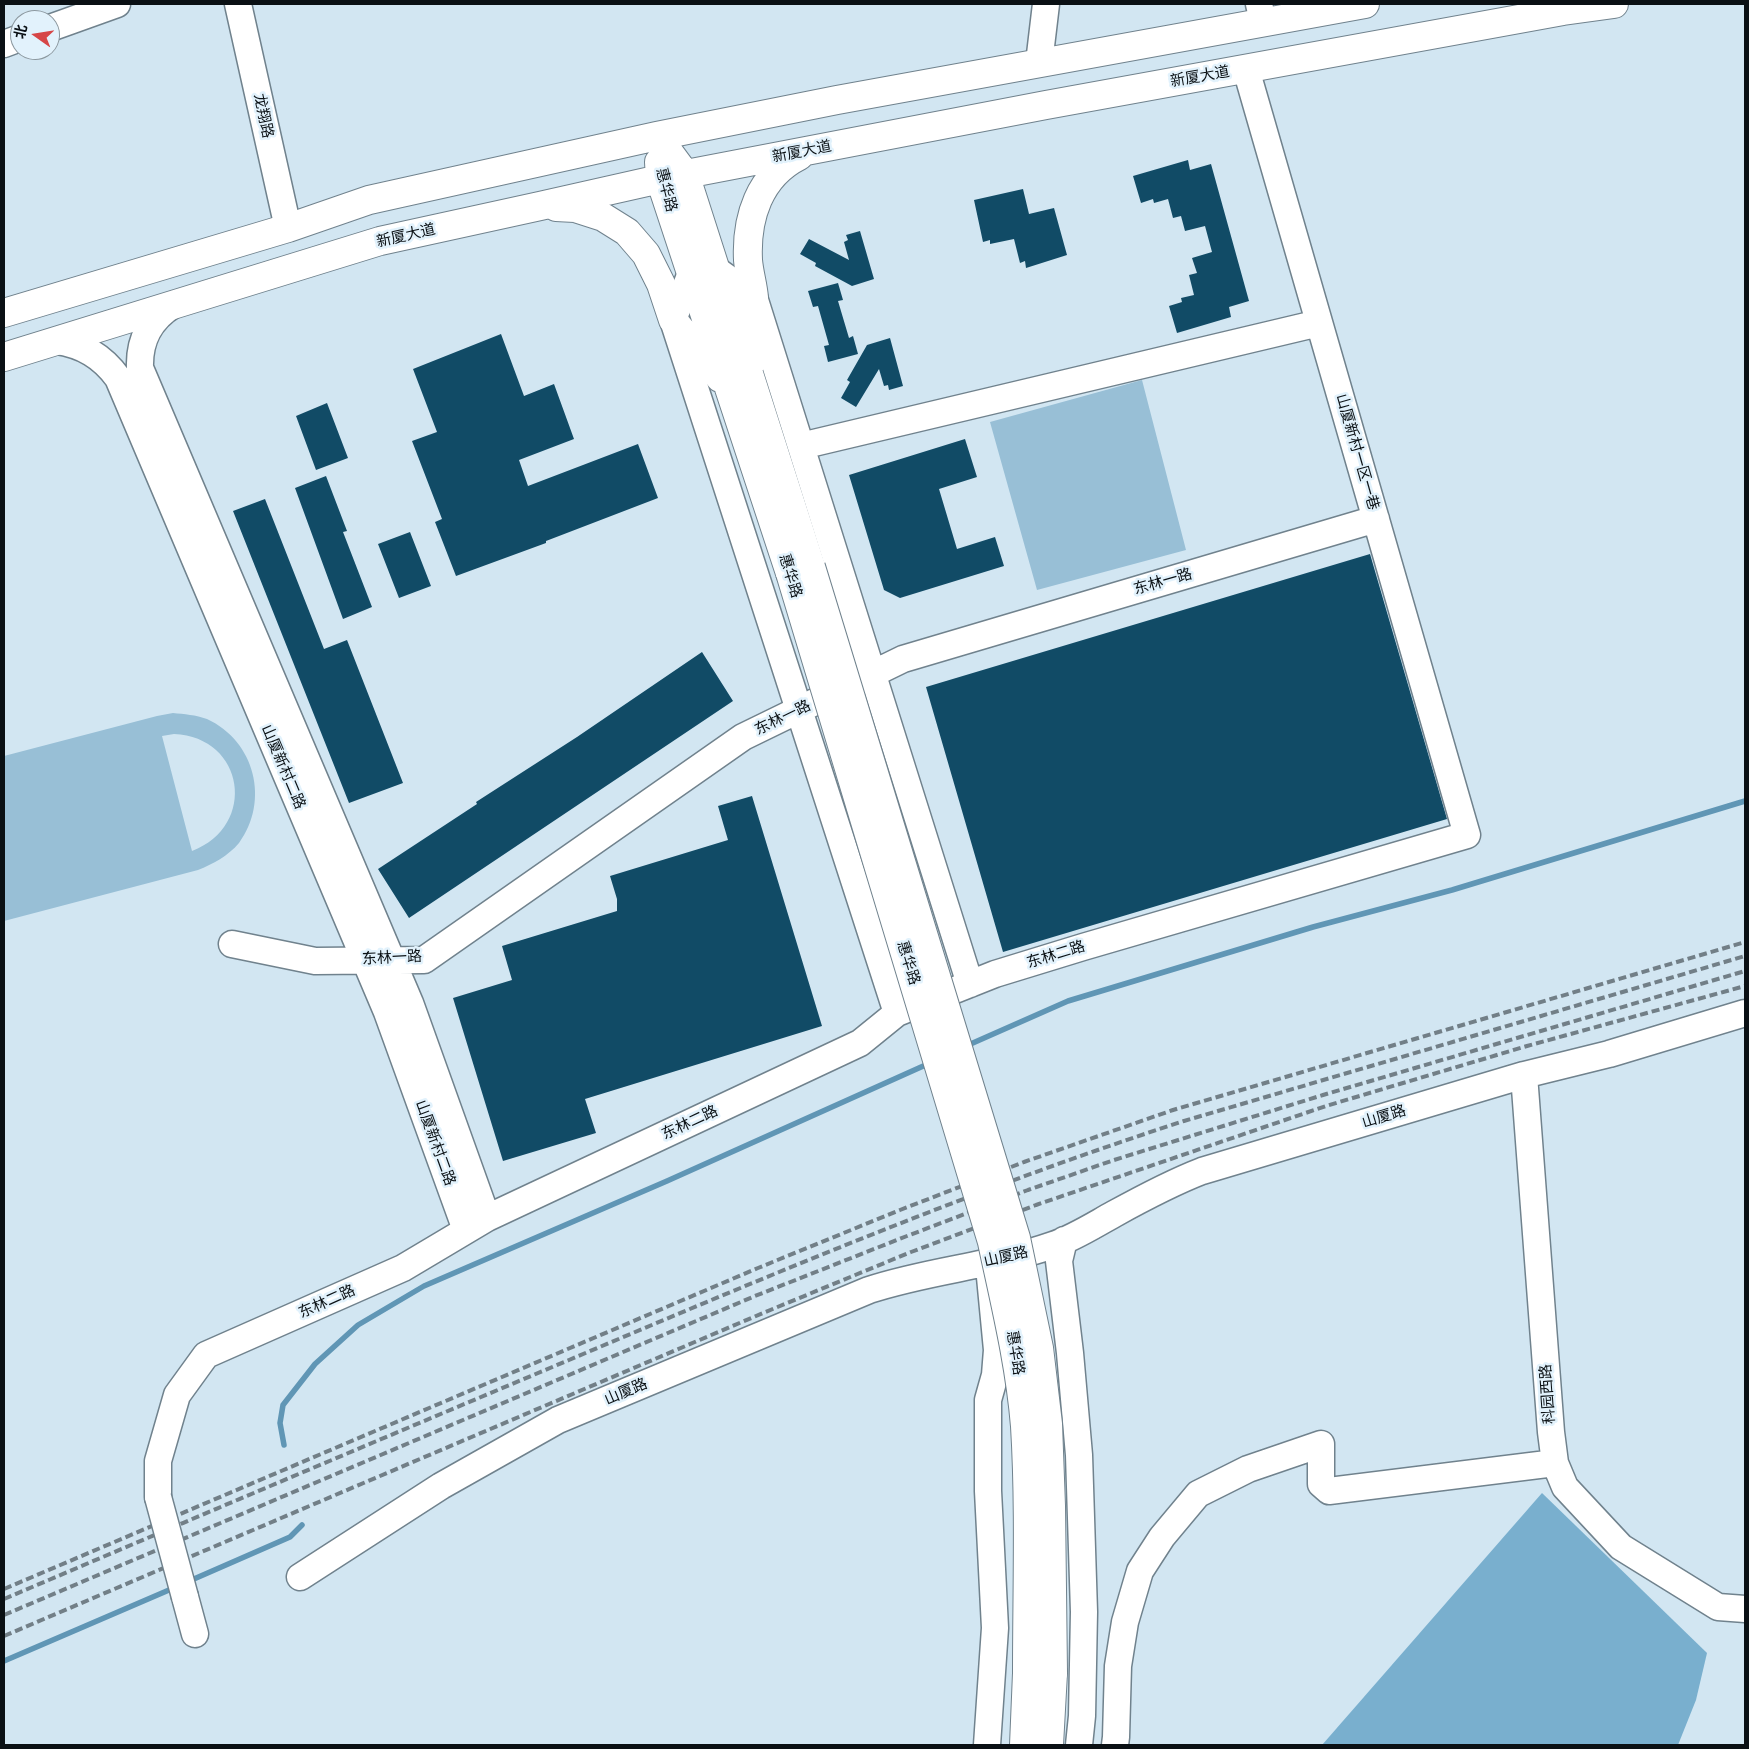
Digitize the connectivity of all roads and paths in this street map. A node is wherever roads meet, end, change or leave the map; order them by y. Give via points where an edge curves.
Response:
1 (117, 4) edge
2 (238, 4) edge
3 (1046, 4) edge
4 (1365, 4) edge
5 (1614, 4) edge
6 (1261, 13) edge
7 (60, 24) edge
8 (1039, 63) junction
9 (1246, 69) junction
10 (657, 136) junction
11 (810, 150) junction
12 (673, 177) junction
13 (540, 206) junction
14 (288, 228) junction
15 (703, 271) junction
16 (754, 297) junction
17 (172, 305) junction
18 (4, 313) edge
19 (673, 320) junction
20 (1319, 323) junction
21 (56, 341) junction
22 (4, 357) edge
23 (741, 387) junction
24 (801, 446) junction
25 (1376, 519) junction
26 (873, 674) junction
27 (799, 710) junction
28 (1467, 835) joint
29 (232, 944) dead end
30 (365, 960) junction
31 (391, 960) junction
32 (970, 984) junction
33 (897, 1013) junction
34 (1745, 1013) edge
35 (1524, 1076) junction
36 (477, 1224) junction
37 (1064, 1240) junction
38 (990, 1262) junction
39 (1555, 1463) junction
40 (300, 1578) dead end
41 (1745, 1609) edge
42 (195, 1634) dead end
43 (1040, 1673) junction
44 (987, 1745) edge
45 (1024, 1745) edge
46 (1049, 1745) edge
47 (1079, 1745) edge
48 (1115, 1745) edge

1 - 7 street
2 - 14 street, 龙翔路
3 - 8 street
4 - 6 main road
5 - 9 main road, 新厦大道
6 - 8 main road
8 - 10 main road
9 - 11 main road, 新厦大道
9 - 20 street, 山厦新村一区一巷
10 - 12 main road, 惠华路
10 - 14 main road via 369,200
11 - 12 main road, 新厦大道
11 - 16 main road via 788,162 770,178 756,200 748,229 748,261
12 - 13 main road, 新厦大道
12 - 15 main road, 惠华路
13 - 17 main road, 新厦大道 via 380,241
13 - 19 main road via 582,210 603,217 627,232 646,254 661,284
14 - 18 main road
15 - 16 street
15 - 19 street
15 - 23 main road, 惠华路
16 - 23 main road
16 - 24 street
17 - 21 main road, 新厦大道
17 - 31 street, 山厦新村二路 via 149,327 141,347 140,368
19 - 23 main road
19 - 27 street
20 - 24 street
20 - 25 street, 山厦新村一区一巷
21 - 22 main road, 新厦大道
21 - 30 street, 山厦新村二路 via 77,345 96,355 118,378
23 - 43 main road, 惠华路, bridge via 1016,1238 1038,1348 1048,1424 1051,1506
24 - 26 street
25 - 26 street, 东林一路 via 903,658
25 - 28 street, 山厦新村一区一巷
26 - 27 street, 东林一路
26 - 32 street
27 - 31 street, 东林一路 via 743,737 424,960
27 - 33 street
28 - 32 street, 东林二路 via 1084,947
29 - 30 street, 东林一路 via 315,961
30 - 31 street, 东林一路
30 - 36 street, 山厦新村二路
31 - 36 street, 山厦新村二路 via 410,1003
32 - 33 street, 东林二路
33 - 36 street, 东林二路 via 860,1043
34 - 35 street, 山厦路
35 - 37 street, 山厦路 via 1202,1171 1154,1191
35 - 39 street, 科园西路
36 - 42 street, 东林二路, bridge via 403,1268 206,1355 177,1395 158,1461 158,1497
37 - 38 street, 山厦路
37 - 47 street via 1059,1260 1079,1455 1084,1602
38 - 40 street, 山厦路 via 869,1290 558,1420 441,1486
38 - 44 street via 997,1350 988,1400 988,1491 995,1628
39 - 41 street, 科园西路 via 1565,1487 1621,1547 1718,1607
39 - 48 street via 1328,1491 1321,1484 1321,1444 1248,1469 1198,1494 1162,1537 1140,1571 1118,1666
43 - 45 main road, 惠华路
43 - 46 main road, 惠华路

